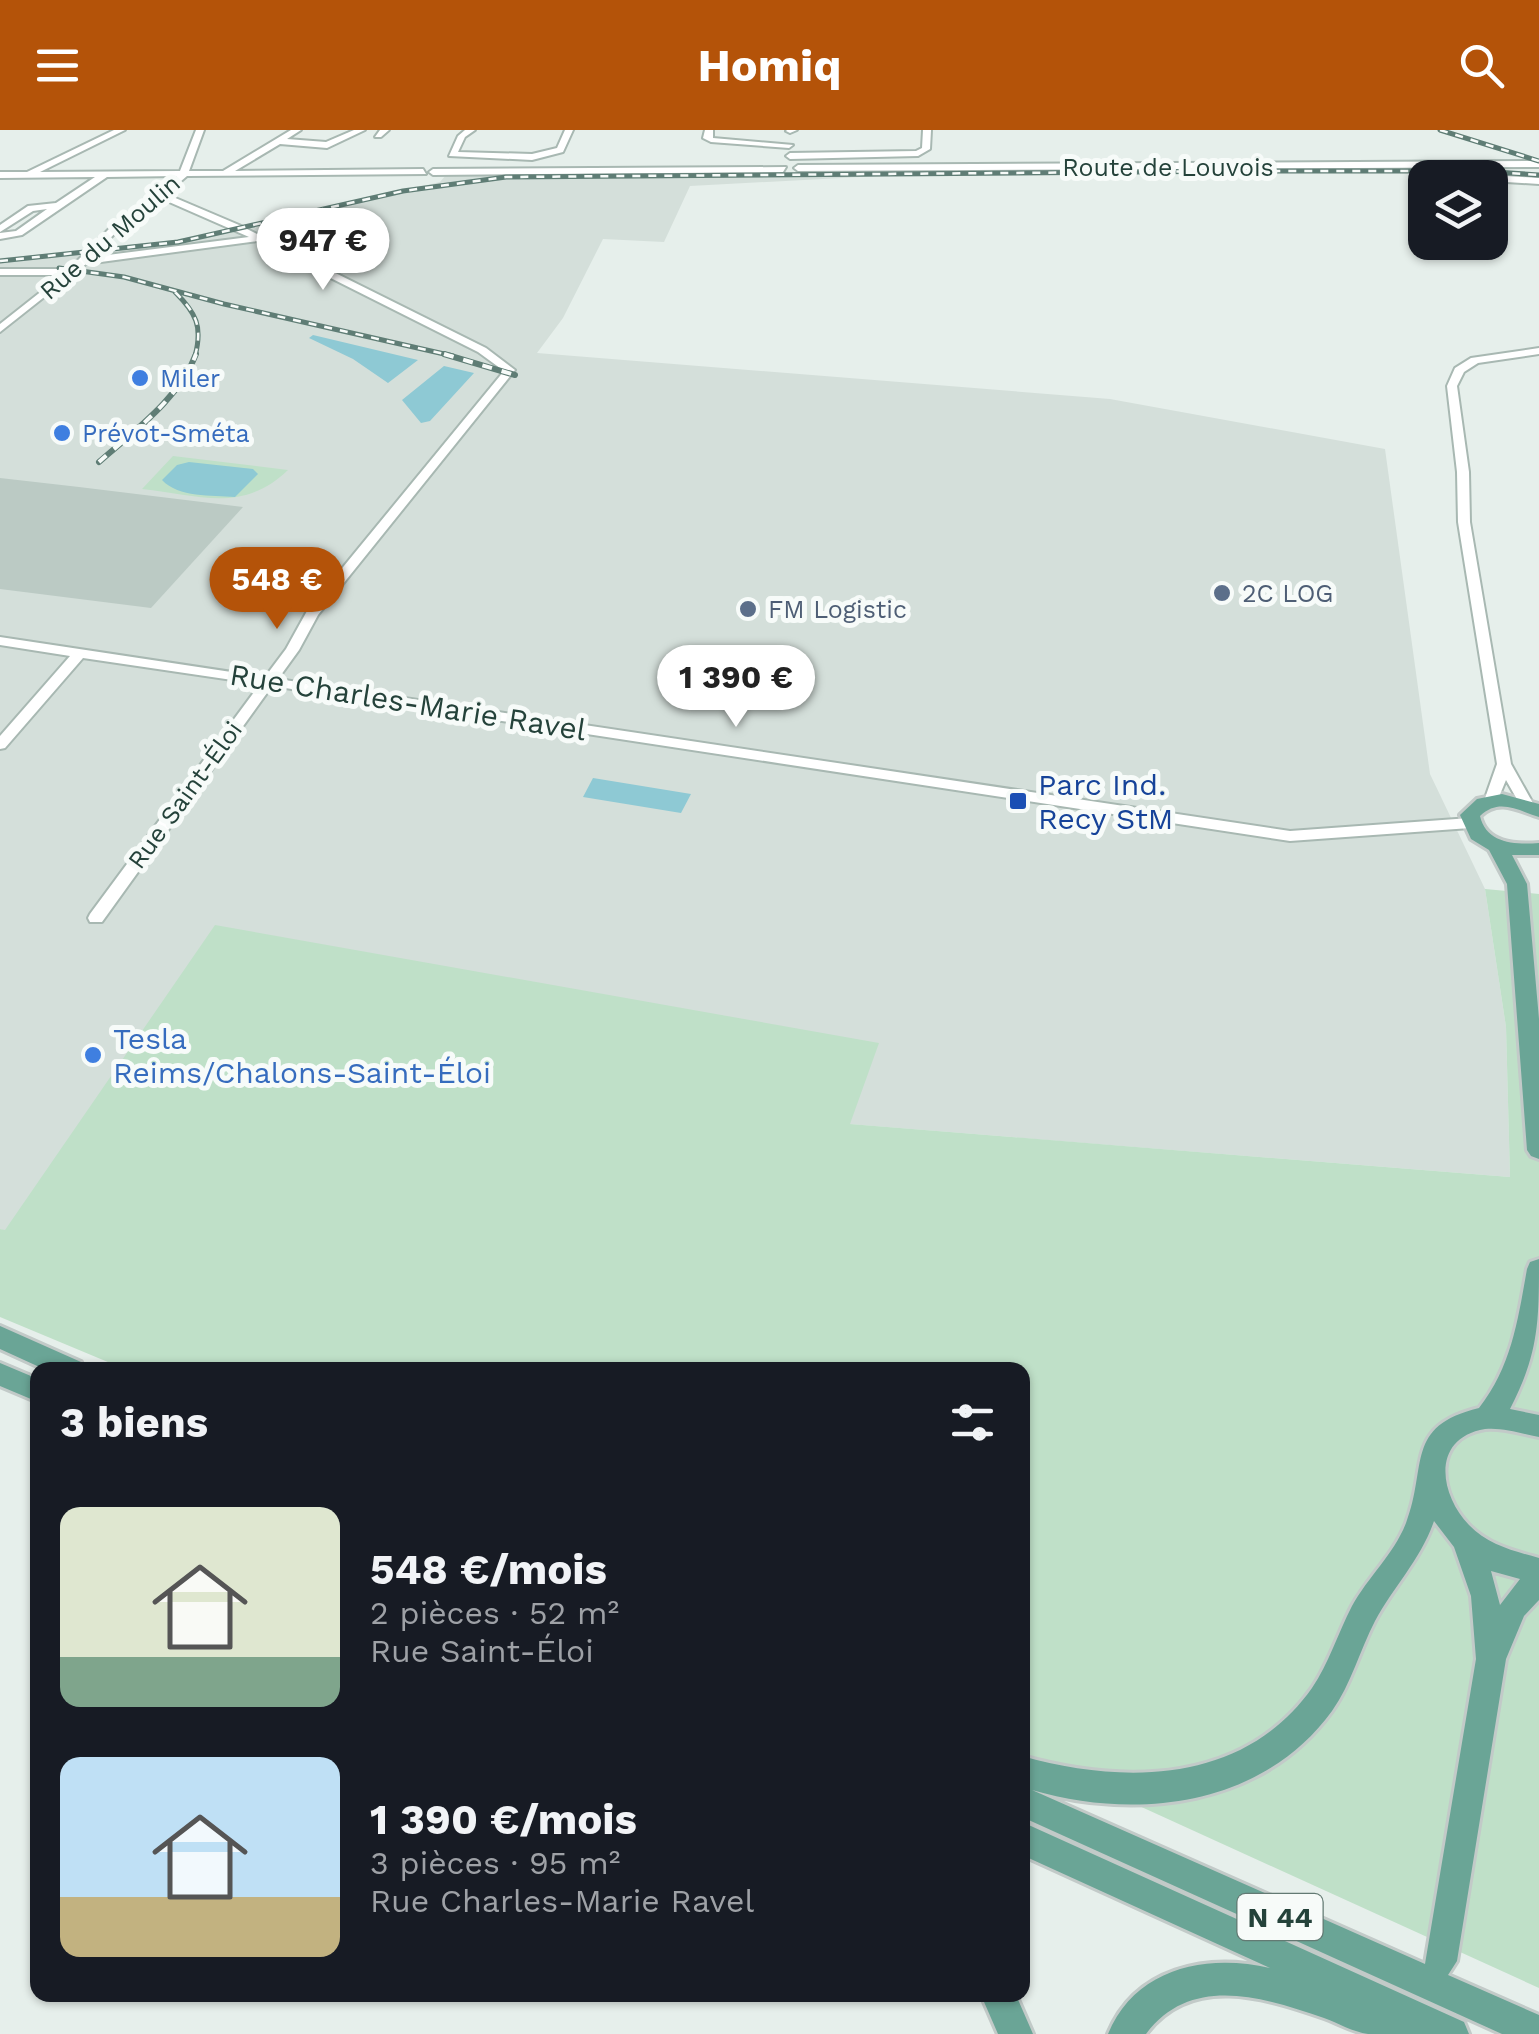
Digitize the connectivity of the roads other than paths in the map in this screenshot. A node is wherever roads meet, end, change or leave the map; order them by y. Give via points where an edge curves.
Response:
1 (121, 130) edge
2 (200, 130) edge
3 (298, 130) edge
4 (361, 130) edge
5 (471, 130) edge
6 (568, 130) edge
7 (709, 130) edge
8 (791, 130) edge
9 (850, 130) edge
10 (870, 130) edge
11 (927, 130) edge
12 (276, 141) junction
13 (452, 154) junction
14 (790, 160) junction
15 (1508, 164) edge
16 (1539, 164) edge
17 (1408, 165) edge
18 (428, 171) junction
19 (226, 173) junction
20 (104, 174) junction
21 (184, 174) junction
22 (0, 175) edge
23 (27, 175) junction
24 (1508, 179) edge
25 (1539, 181) edge
26 (158, 194) junction
27 (0, 232) edge
28 (264, 242) junction
29 (83, 261) junction
30 (0, 272) edge
31 (72, 272) junction
32 (0, 329) edge
33 (1539, 351) edge
34 (0, 641) edge
35 (80, 653) junction
36 (268, 681) junction
37 (0, 745) edge
38 (1504, 764) junction
39 (1491, 801) junction
40 (1533, 808) edge
41 (1470, 823) junction
42 (1497, 846) junction
43 (1538, 849) edge
44 (1517, 884) junction
45 (96, 918) dead end
46 (1539, 1150) edge
47 (1539, 1269) edge
48 (0, 1338) edge
49 (54, 1362) edge
50 (0, 1374) edge
51 (30, 1387) edge
52 (1488, 1417) junction
53 (1539, 1426) edge
54 (1430, 1486) junction
55 (1466, 1541) junction
56 (1539, 1571) edge
57 (1539, 1579) edge
58 (1491, 1659) junction
59 (1030, 1774) edge
60 (1030, 1805) edge
61 (1030, 1842) edge
62 (1440, 1961) dead end
63 (1001, 2002) edge
64 (1539, 2033) edge
65 (1016, 2034) edge
66 (1125, 2034) edge
67 (1406, 2034) edge
68 (1452, 2034) edge

1 - 23 street
2 - 21 street, Rue du Moulin
3 - 12 street
4 - 12 street via 327,145
5 - 13 street
6 - 13 street via 560,150 544,156
7 - 14 street via 712,140
8 - 14 street
9 - 10 street
11 - 14 street via 926,150 918,153
12 - 19 street
13 - 18 street
14 - 17 street, Route de Louvois
14 - 18 street, Route de Louvois
15 - 16 street, Route de Louvois
18 - 19 street, Route de Louvois
19 - 21 street, Route de Louvois
20 - 21 street, Route de Louvois
20 - 23 street, Route de Louvois
20 - 27 street via 20,233
21 - 26 street, Rue du Moulin
22 - 23 street, Route de Louvois
24 - 25 street
26 - 28 street
26 - 29 street, Rue du Moulin
28 - 29 street via 226,240
28 - 36 street, Rue Saint-Éloi via 482,350 508,365 509,373 312,614
29 - 31 street, Rue du Moulin
30 - 31 street
31 - 32 street, Rue du Moulin
33 - 38 street via 1475,360 1459,370 1452,386 1464,522
34 - 35 street, Rue Charles-Marie Ravel
35 - 36 street, Rue Charles-Marie Ravel
35 - 37 street
36 - 41 street, Rue Charles-Marie Ravel via 1290,836
36 - 45 street, Rue Saint-Éloi
38 - 39 street
38 - 40 street
39 - 40 main road
39 - 41 main road via 1473,808
41 - 42 main road
42 - 43 main road
42 - 44 main road
43 - 44 main road
44 - 46 main road
47 - 52 main road via 1520,1365 1510,1391
48 - 49 main road
50 - 51 main road
52 - 53 main road
52 - 54 main road via 1445,1433 1432,1455
54 - 55 main road via 1443,1515
54 - 59 main road via 1417,1531 1363,1614 1320,1702 1269,1752 1198,1783 1158,1790 1102,1792
55 - 56 main road via 1496,1560
55 - 58 main road via 1485,1596
57 - 58 main road via 1514,1607
58 - 62 main road
60 - 64 main road, N 44
61 - 68 main road, N 44
63 - 65 main road
66 - 67 main road via 1161,1994 1198,1978 1242,1978 1313,1997

